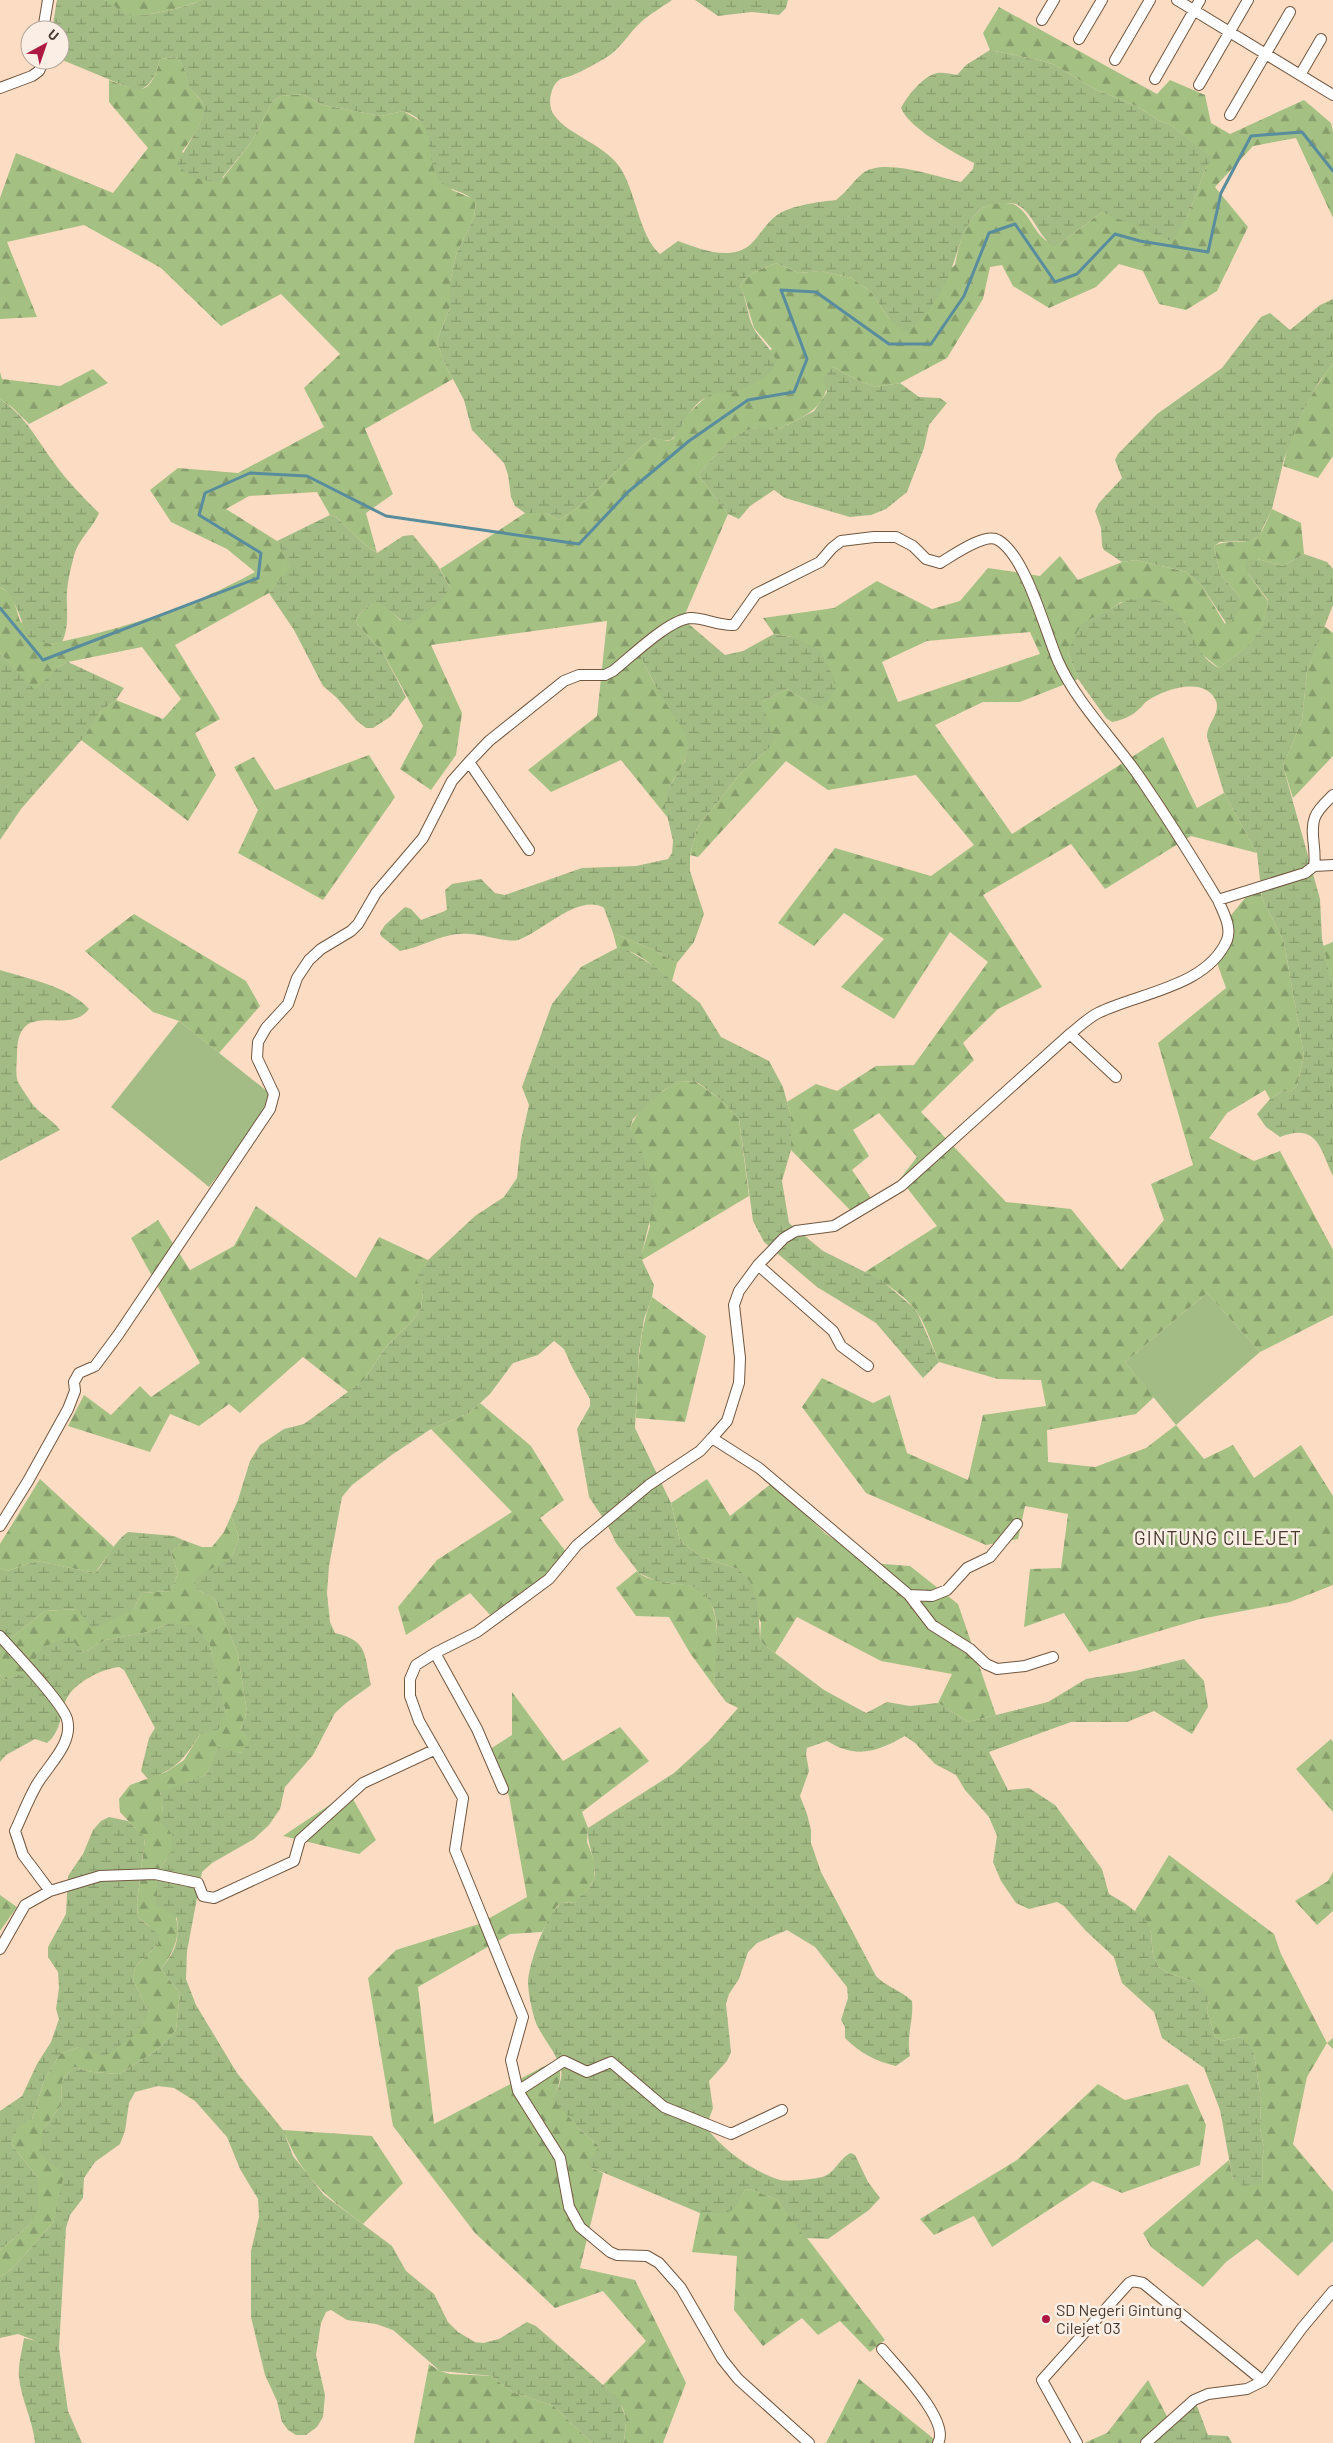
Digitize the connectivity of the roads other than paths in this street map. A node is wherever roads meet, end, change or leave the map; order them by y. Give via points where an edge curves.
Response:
1 (48, 0) edge
2 (1054, 0) edge
3 (1102, 0) edge
4 (1150, 0) edge
5 (1177, 0) edge
6 (1200, 0) edge
7 (1248, 0) edge
8 (1194, 10) junction
9 (1290, 12) dead end
10 (45, 20) edge
11 (1042, 20) dead end
12 (1230, 32) junction
13 (1079, 39) dead end
14 (1321, 39) dead end
15 (1266, 54) junction
16 (1115, 60) dead end
17 (39, 70) edge
18 (1300, 75) junction
19 (1155, 79) dead end
20 (1199, 85) dead end
21 (0, 88) edge
22 (1333, 95) edge
23 (1230, 115) dead end
24 (469, 762) junction
25 (1333, 795) edge
26 (529, 850) dead end
27 (1333, 865) edge
28 (1314, 866) junction
29 (1218, 900) junction
30 (1070, 1034) junction
31 (1116, 1077) dead end
32 (758, 1265) junction
33 (868, 1366) dead end
34 (712, 1438) junction
35 (1017, 1524) dead end
36 (0, 1526) edge
37 (909, 1595) junction
38 (0, 1636) edge
39 (435, 1653) junction
40 (1054, 1657) dead end
41 (434, 1750) junction
42 (503, 1789) dead end
43 (50, 1891) junction
44 (0, 1949) edge
45 (518, 2091) junction
46 (782, 2110) dead end
47 (1333, 2291) edge
48 (882, 2350) dead end
49 (1263, 2381) junction
50 (809, 2443) edge
51 (938, 2443) edge
52 (1077, 2443) edge
53 (1146, 2443) edge

1 - 10 street
2 - 11 street
3 - 13 street
4 - 16 street
5 - 8 street
6 - 8 street
7 - 12 street
8 - 12 street
8 - 19 street
9 - 15 street
12 - 15 street
12 - 20 street
14 - 18 street
15 - 18 street
15 - 23 street
17 - 21 street
18 - 22 street
24 - 26 street
24 - 29 street via 489,741 564,682 579,675 605,675 614,671 672,624 682,620 692,618 734,625 756,594 820,562 841,541 896,537 926,559 940,562 981,540 992,538 999,540 1018,563 1067,680 1136,773
24 - 36 street via 452,781 424,838 376,893 358,924 309,960 297,978 288,1004 266,1028 258,1042 257,1058 274,1094 270,1109 118,1335 95,1366 78,1373 68,1408
25 - 28 street via 1315,815 1312,829
27 - 28 street
28 - 29 street via 1305,873
29 - 30 street via 1228,924 1227,939 1209,965 1158,992 1098,1013
30 - 31 street
30 - 32 street via 901,1186 834,1226 796,1231 784,1238
32 - 33 street via 833,1331 840,1346
32 - 34 street via 739,1291 734,1305 740,1358 739,1383 727,1420
34 - 37 street via 759,1468
34 - 39 street via 700,1451 649,1485 577,1545 549,1579 477,1632
35 - 37 street via 990,1557 967,1568 947,1590 932,1596
37 - 40 street via 932,1625 997,1669 1025,1666
38 - 43 street via 51,1695 67,1720 68,1729 62,1748 36,1786 15,1831 23,1855
39 - 41 street via 416,1665 410,1679 410,1696
39 - 42 street via 477,1729
41 - 43 street via 363,1783 300,1840 294,1862 214,1898 203,1896 198,1883 155,1874 100,1876
41 - 45 street via 463,1798 455,1850 523,2017 511,2060
43 - 44 street via 25,1905
45 - 46 street via 564,2061 587,2072 611,2062 664,2107 732,2134
45 - 50 street via 560,2158 569,2207 580,2227 610,2252 647,2256 659,2262 681,2288 722,2359 738,2379
47 - 49 street
48 - 51 street via 931,2408 940,2433
49 - 52 street via 1143,2283 1134,2281 1042,2380
49 - 53 street via 1247,2389 1208,2394 1194,2400

